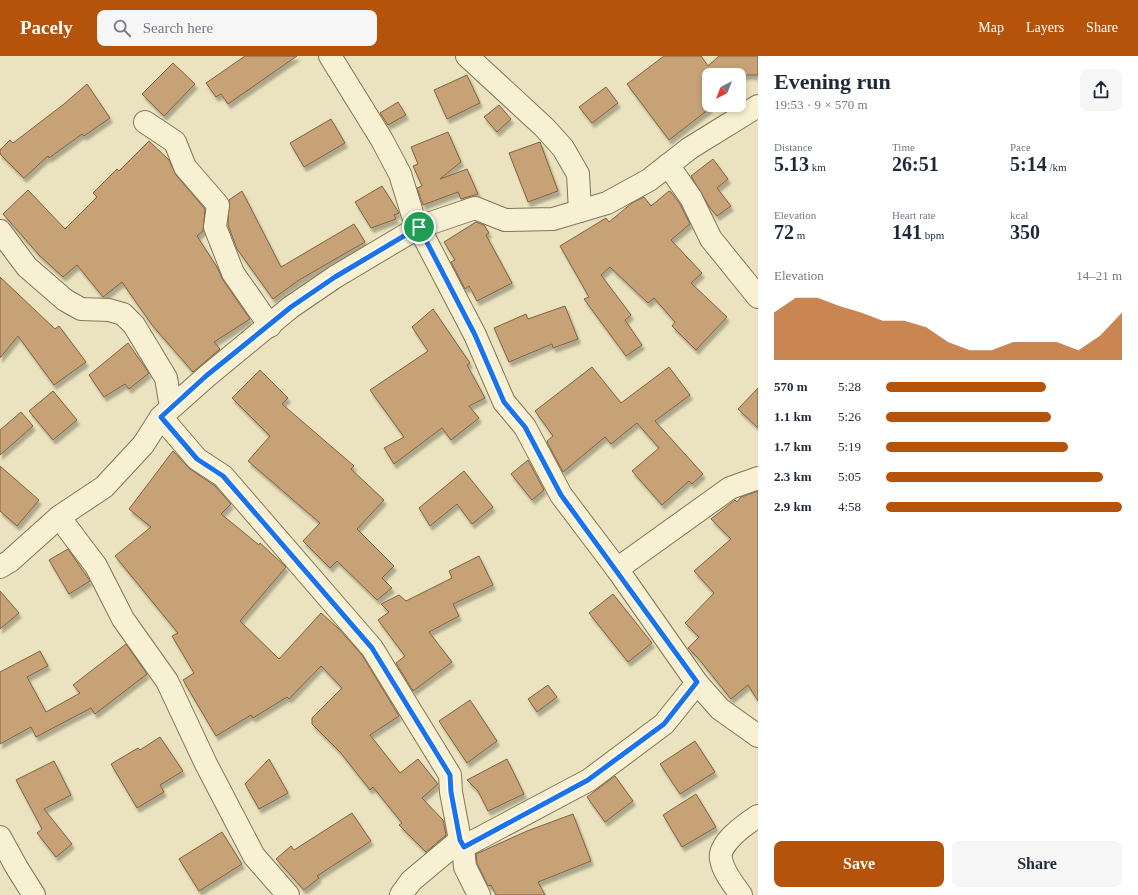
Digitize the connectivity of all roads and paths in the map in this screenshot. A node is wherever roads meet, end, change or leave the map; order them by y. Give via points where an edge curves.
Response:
1 (330, 56) edge
2 (467, 56) edge
3 (758, 106) edge
4 (144, 122) dead end
5 (668, 165) junction
6 (580, 211) junction
7 (419, 227) junction
8 (0, 231) edge
9 (758, 297) edge
10 (270, 326) junction
11 (166, 412) junction
12 (758, 478) edge
13 (60, 517) junction
14 (0, 567) edge
15 (617, 569) junction
16 (697, 682) junction
17 (758, 736) edge
18 (758, 816) edge
19 (0, 836) edge
20 (462, 843) junction
21 (34, 895) edge
22 (288, 895) edge
23 (401, 895) edge
24 (479, 895) edge
25 (741, 895) edge

1 - 7 street via 400,174 412,216
2 - 6 street via 544,127 563,148 578,174
3 - 5 street via 690,148
4 - 10 street via 175,142 185,167 218,205 215,227 233,273
5 - 6 street via 649,180 606,203
5 - 9 street via 691,198 711,239
6 - 7 street via 553,219 505,220 475,208
7 - 10 street via 335,277 291,307
7 - 15 street via 475,335 504,402 525,427 561,495
8 - 11 street via 27,267 65,300 81,309 109,310 123,314 134,325 166,378
10 - 11 street via 206,376
11 - 13 street via 143,445 104,488
11 - 20 street via 197,459 223,476 372,648 450,775
12 - 15 street via 730,488
13 - 14 street
13 - 22 street via 96,566 123,619 167,681 206,764 254,856
15 - 16 street
16 - 17 street via 720,710
16 - 20 street via 664,724 588,780
18 - 25 street via 738,830 724,846 721,859 730,880
19 - 21 street
20 - 23 street via 412,881
20 - 24 street via 465,867

